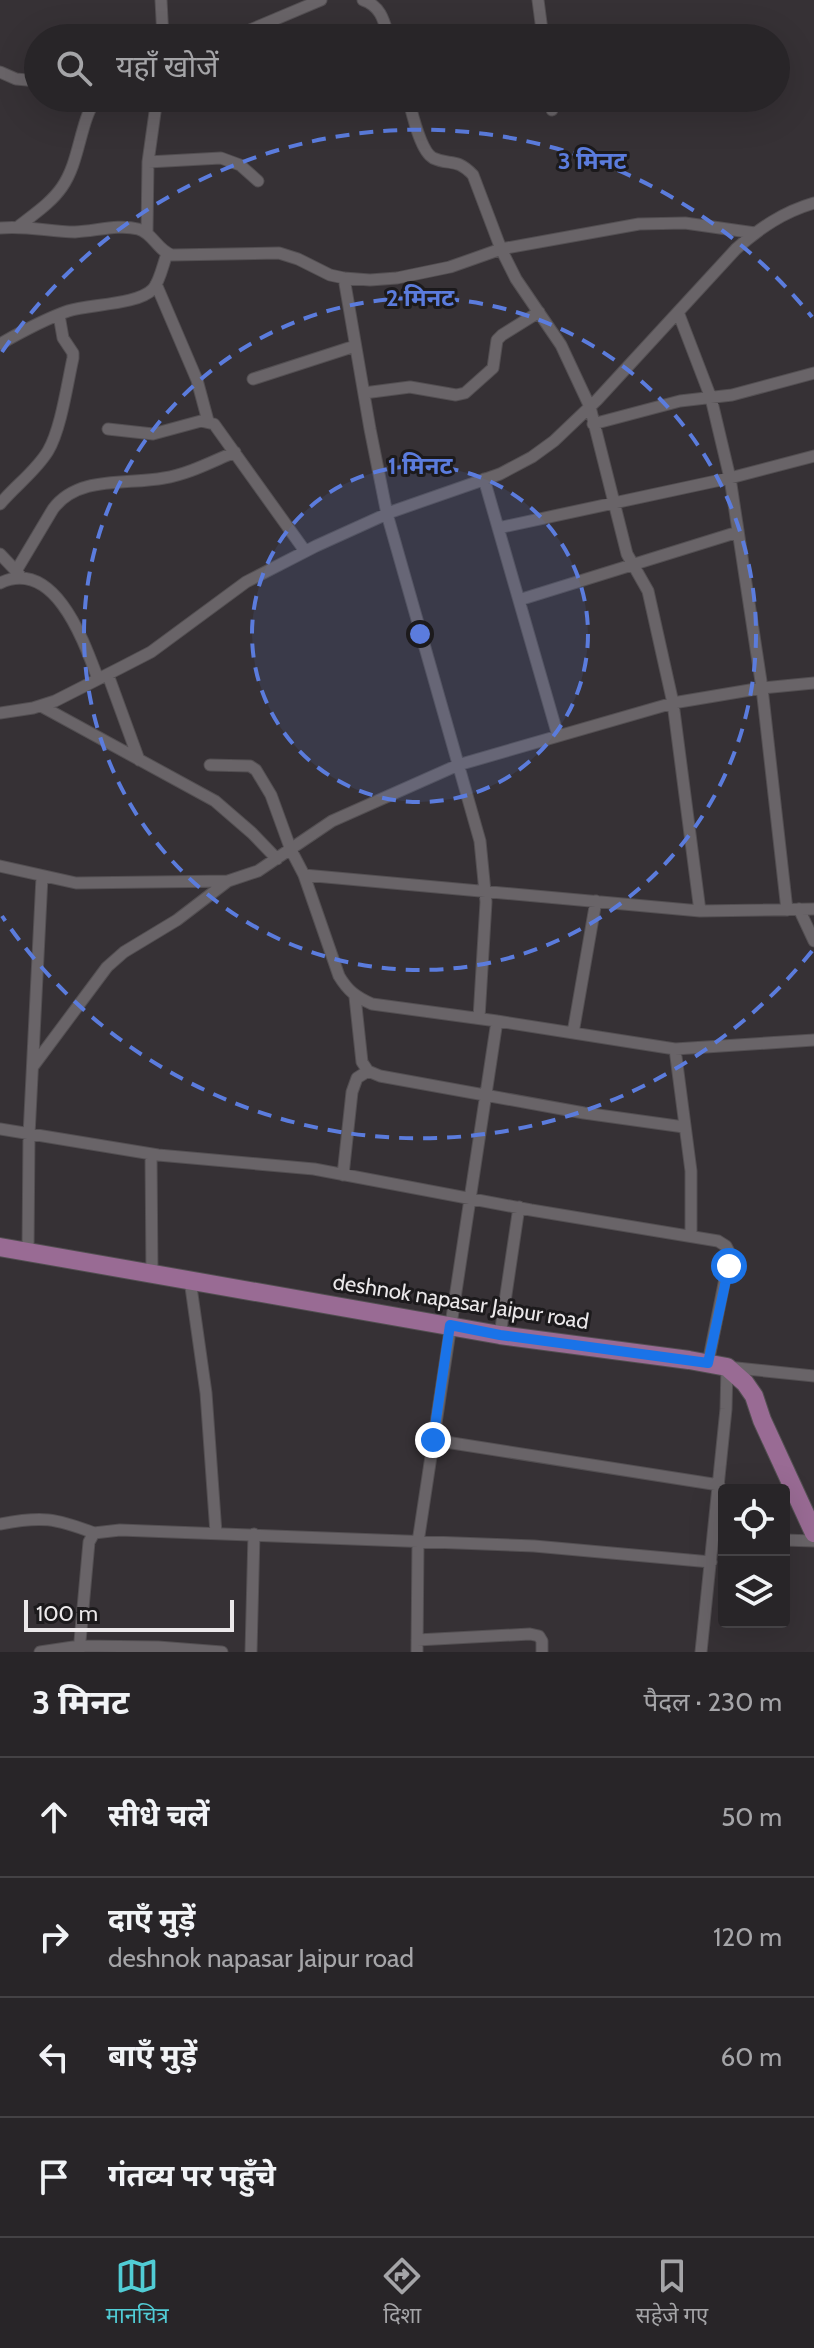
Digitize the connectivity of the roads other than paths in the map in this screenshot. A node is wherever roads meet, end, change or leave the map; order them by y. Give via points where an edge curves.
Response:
1 (161, 0) edge
2 (321, 0) edge
3 (363, 0) edge
4 (538, 0) edge
5 (162, 24) edge
6 (264, 24) edge
7 (385, 24) edge
8 (541, 24) edge
9 (0, 72) edge
10 (24, 80) edge
11 (89, 112) edge
12 (155, 112) edge
13 (412, 112) edge
14 (148, 162) junction
15 (258, 181) dead end
16 (814, 203) edge
17 (19, 226) junction
18 (0, 228) edge
19 (147, 232) junction
20 (755, 233) junction
21 (501, 249) junction
22 (167, 254) junction
23 (344, 278) junction
24 (156, 284) junction
25 (539, 312) junction
26 (678, 312) junction
27 (59, 315) junction
28 (0, 344) edge
29 (355, 346) junction
30 (814, 373) edge
31 (253, 379) dead end
32 (364, 393) junction
33 (711, 398) junction
34 (590, 407) junction
35 (208, 421) junction
36 (593, 424) junction
37 (108, 429) dead end
38 (235, 452) junction
39 (814, 456) edge
40 (730, 478) junction
41 (484, 479) junction
42 (613, 503) junction
43 (0, 504) edge
44 (387, 514) junction
45 (498, 528) junction
46 (738, 532) junction
47 (305, 551) junction
48 (0, 554) edge
49 (633, 565) junction
50 (18, 574) junction
51 (0, 583) edge
52 (519, 600) junction
53 (103, 677) junction
54 (814, 683) edge
55 (762, 688) junction
56 (673, 703) junction
57 (41, 706) junction
58 (0, 713) edge
59 (558, 736) junction
60 (139, 760) junction
61 (210, 765) dead end
62 (458, 765) junction
63 (291, 850) junction
64 (277, 859) junction
65 (0, 866) edge
66 (304, 875) junction
67 (42, 877) junction
68 (228, 881) junction
69 (485, 891) junction
70 (596, 901) junction
71 (793, 909) junction
72 (814, 909) edge
73 (700, 911) junction
74 (814, 941) edge
75 (355, 997) junction
76 (479, 1018) junction
77 (497, 1021) junction
78 (573, 1033) junction
79 (814, 1040) edge
80 (675, 1049) junction
81 (32, 1066) junction
82 (368, 1071) junction
83 (486, 1096) junction
84 (684, 1127) junction
85 (0, 1129) edge
86 (29, 1135) junction
87 (151, 1154) junction
88 (343, 1175) junction
89 (470, 1198) junction
90 (519, 1207) junction
91 (691, 1236) junction
92 (0, 1247) edge
93 (28, 1251) junction
94 (152, 1273) junction
95 (190, 1280) junction
96 (450, 1325) junction
97 (500, 1335) junction
98 (708, 1363) junction
99 (727, 1367) junction
100 (814, 1376) edge
101 (433, 1440) junction
102 (719, 1484) edge
103 (718, 1485) edge
104 (0, 1524) edge
105 (94, 1533) junction
106 (216, 1533) junction
107 (814, 1533) edge
108 (254, 1534) junction
109 (790, 1540) edge
110 (718, 1541) edge
111 (814, 1541) edge
112 (418, 1542) junction
113 (711, 1562) junction
114 (417, 1646) edge
115 (80, 1649) edge
116 (40, 1652) edge
117 (222, 1652) edge
118 (251, 1652) edge
119 (542, 1652) edge
120 (701, 1652) edge

1 - 5 street
2 - 6 street
3 - 7 street via 376,7
4 - 8 street
9 - 10 street
11 - 17 street via 64,185
12 - 14 street
13 - 21 street via 428,154 457,162 473,175
14 - 15 street via 221,158 240,165
14 - 19 street
16 - 20 street via 777,217
17 - 18 street
17 - 19 street
19 - 22 street
20 - 21 street via 662,222
20 - 26 street
21 - 23 street via 397,278
21 - 25 street
22 - 23 street via 279,253
22 - 24 street
23 - 29 street
24 - 27 street via 136,297
24 - 35 street via 197,380
25 - 32 street via 502,335 493,368 465,393 410,387
25 - 34 street
26 - 33 street
26 - 34 street
27 - 28 street
27 - 43 street via 63,338 73,353 63,406 41,460
29 - 31 street
29 - 32 street
30 - 33 street
32 - 44 street
33 - 36 street
33 - 40 street
34 - 36 street
34 - 41 street via 532,457
35 - 37 street via 153,434
35 - 38 street
36 - 42 street
38 - 47 street
38 - 50 street via 165,478 104,483 68,494 53,509
39 - 40 street
40 - 42 street
40 - 46 street
41 - 44 street
41 - 45 street
42 - 45 street
42 - 49 street
44 - 47 street
44 - 62 street
45 - 52 street
46 - 49 street
46 - 55 street
47 - 53 street via 246,582 151,652
48 - 50 street
49 - 52 street
49 - 56 street via 648,591
50 - 51 street
50 - 53 street via 49,591 65,608
52 - 59 street
53 - 57 street
53 - 60 street
54 - 55 street
55 - 56 street
55 - 71 street
56 - 59 street
56 - 73 street
57 - 58 street
57 - 60 street
59 - 62 street
60 - 64 street via 215,801
61 - 63 street via 243,764 256,770 277,808
62 - 63 street via 332,821
62 - 69 street via 480,841
63 - 64 street
63 - 66 street
64 - 68 street
65 - 67 street
66 - 69 street
66 - 75 street via 339,976
67 - 68 street via 85,883
67 - 81 street
68 - 81 street via 107,967
69 - 70 street
69 - 76 street
70 - 73 street
70 - 78 street
71 - 72 street
71 - 73 street
71 - 74 street
75 - 76 street via 372,1004
75 - 82 street via 362,1062
76 - 77 street
77 - 78 street
77 - 83 street
78 - 80 street
79 - 80 street
80 - 84 street
81 - 86 street
82 - 83 street
82 - 88 street via 357,1078 352,1092
83 - 84 street
83 - 89 street
84 - 91 street via 691,1171
85 - 86 street
86 - 87 street
86 - 93 street
87 - 88 street
87 - 94 street
88 - 89 street
89 - 90 street
89 - 96 street
90 - 91 street
90 - 97 street
91 - 98 street via 718,1241 730,1254
92 - 93 main road, deshnok napasar Jaipur road
93 - 94 main road, deshnok napasar Jaipur road
94 - 95 main road, deshnok napasar Jaipur road
95 - 96 main road, deshnok napasar Jaipur road
95 - 106 street via 206,1393
96 - 97 main road, deshnok napasar Jaipur road
96 - 101 street
97 - 98 main road, deshnok napasar Jaipur road
98 - 99 main road, deshnok napasar Jaipur road
99 - 100 street
99 - 102 street
99 - 107 main road via 754,1396
101 - 103 street
101 - 112 street
104 - 105 street via 62,1520
105 - 106 street
105 - 115 street via 87,1554
106 - 108 street
108 - 112 street
108 - 118 street
109 - 111 street
110 - 113 street
112 - 113 street
112 - 114 street
113 - 120 street
114 - 119 street via 530,1634 539,1636
115 - 116 street
115 - 117 street

